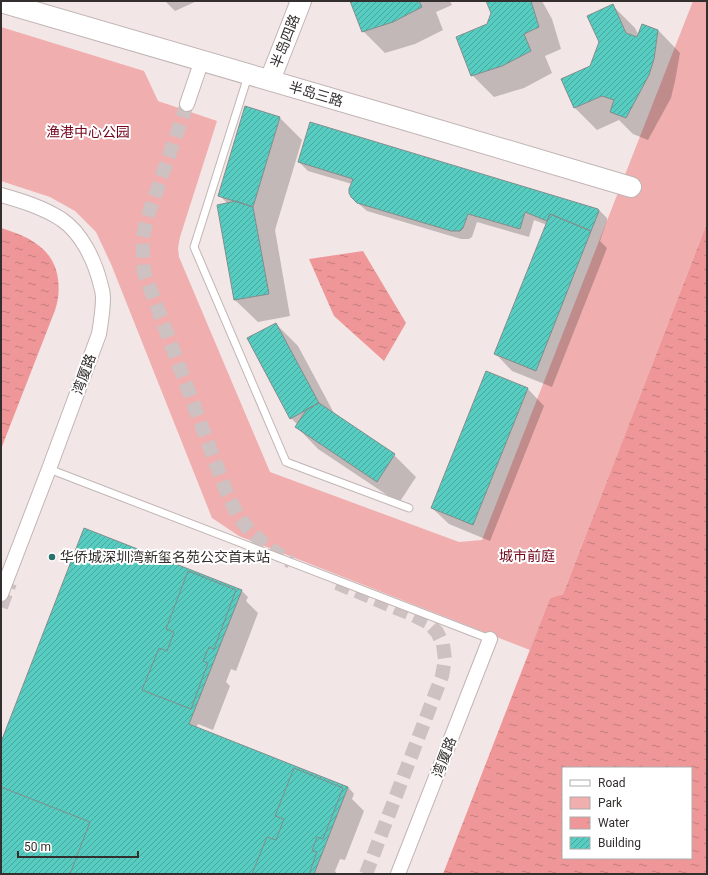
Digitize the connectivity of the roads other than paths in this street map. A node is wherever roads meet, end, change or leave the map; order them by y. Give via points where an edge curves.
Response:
1 (301, 1) edge
2 (1, 2) edge
3 (202, 60) junction
4 (248, 74) junction
5 (270, 80) junction
6 (187, 104) tunnel mouth
7 (631, 187) dead end
8 (1, 195) edge
9 (49, 469) junction
10 (409, 508) dead end
11 (1, 594) tunnel mouth
12 (490, 639) joint
13 (398, 874) edge

1 - 5 street, 半岛四路
2 - 3 street, 半岛三路
3 - 4 street, 半岛三路
3 - 6 street
4 - 5 street, 半岛三路
4 - 10 lane via 194,247 286,462
5 - 7 street, 半岛三路
8 - 9 street, 湾厦路 via 29,203 62,219 84,242 99,277 103,296 99,334
9 - 11 street, 湾厦路
9 - 12 lane
12 - 13 street, 湾厦路

